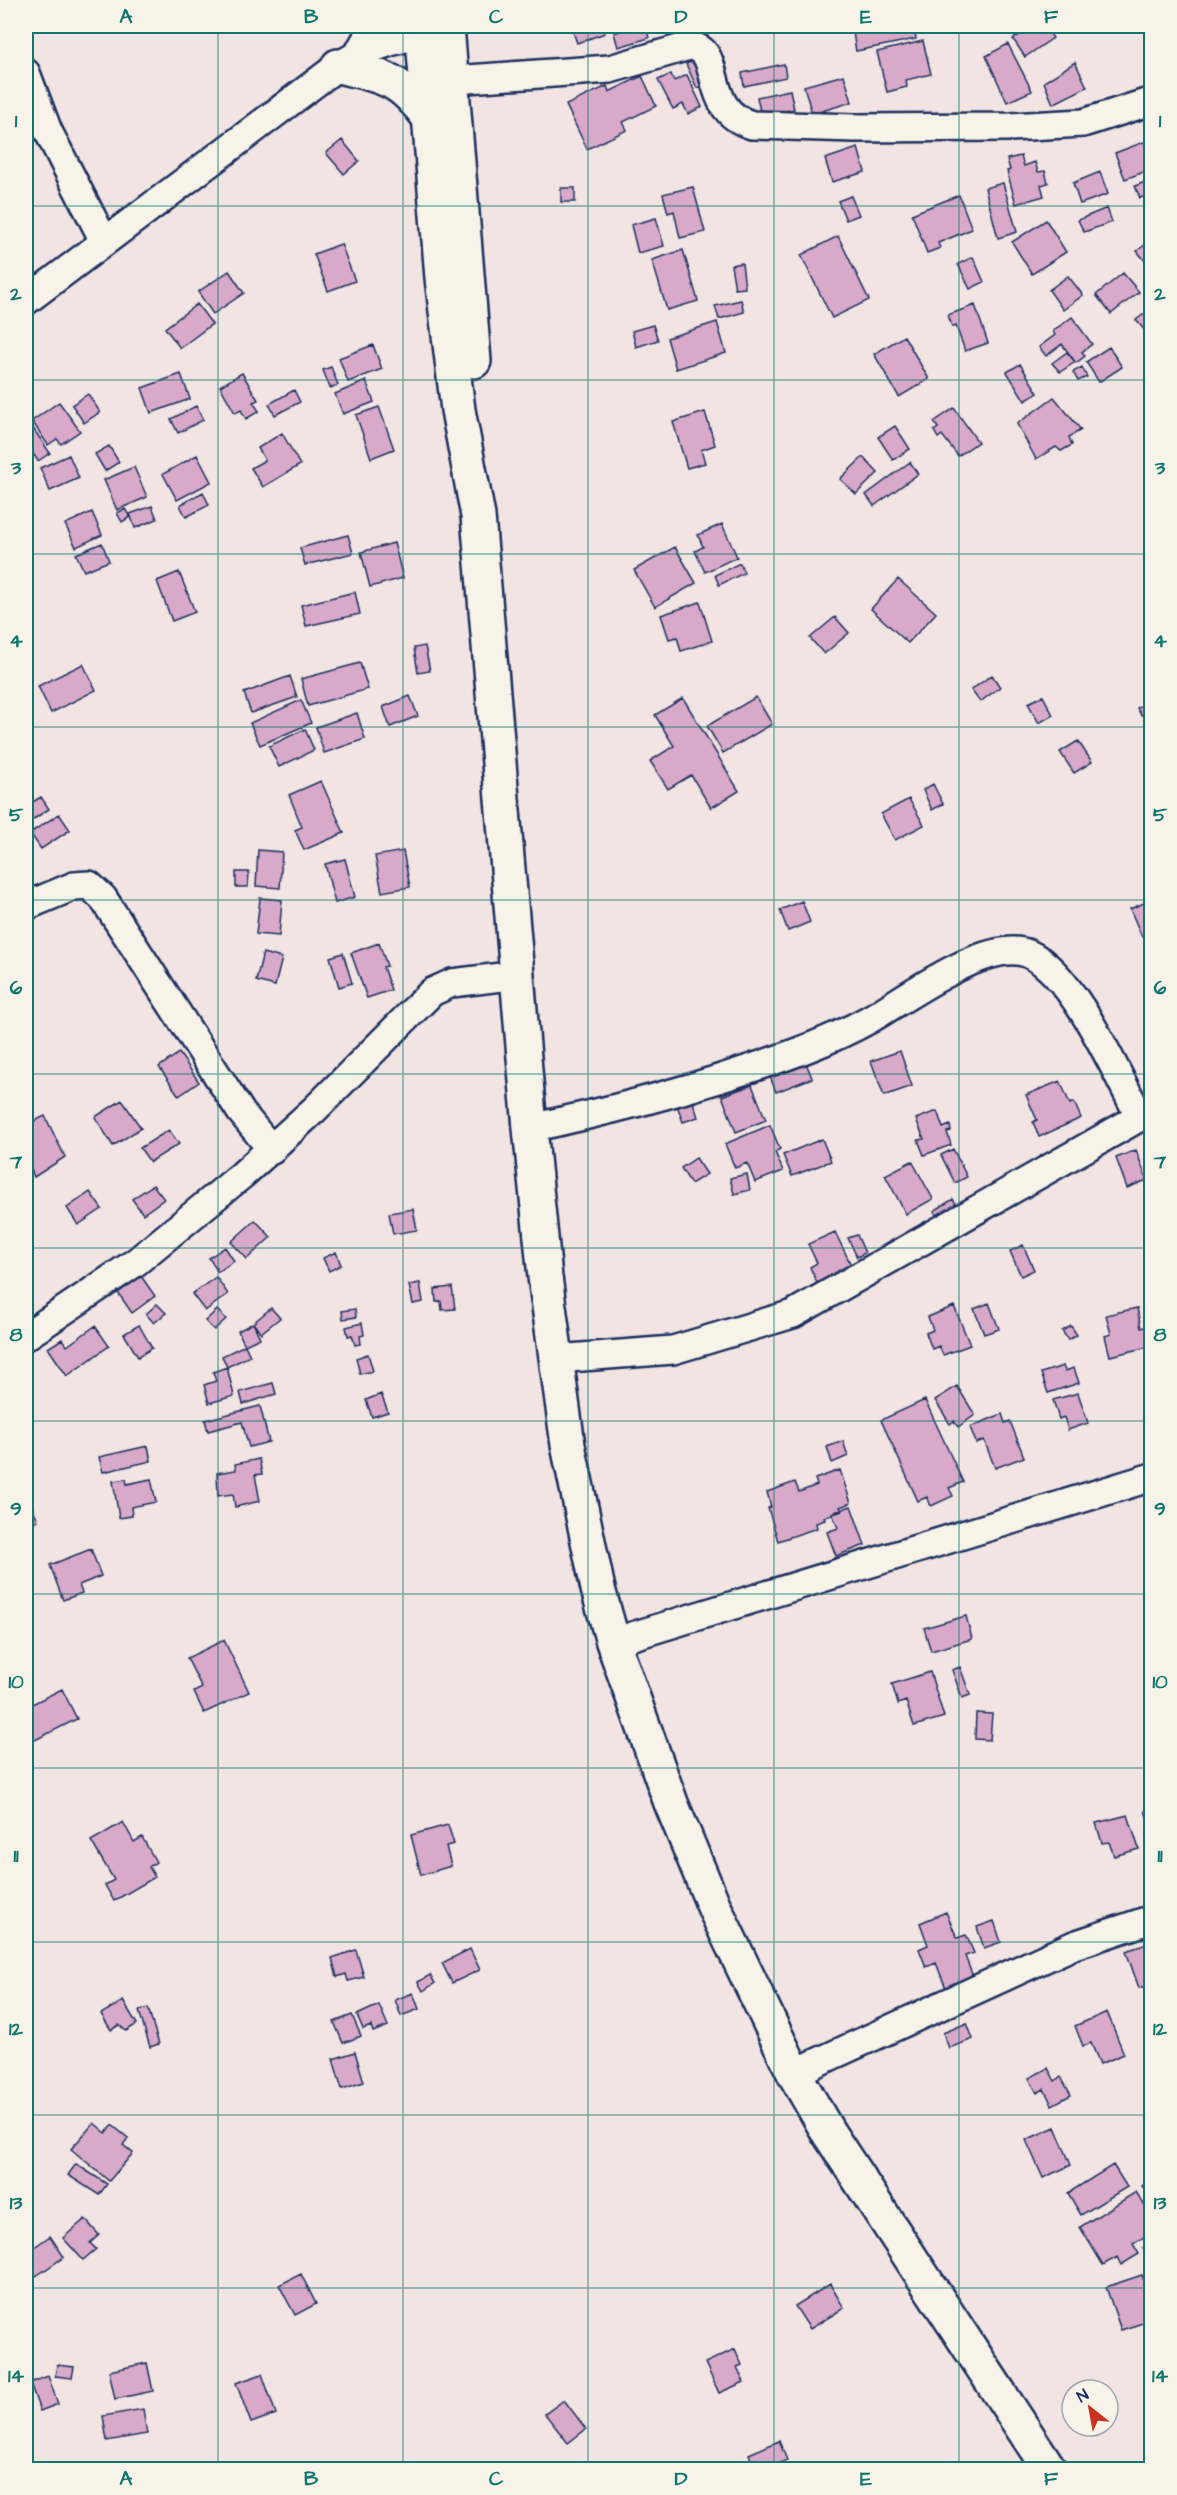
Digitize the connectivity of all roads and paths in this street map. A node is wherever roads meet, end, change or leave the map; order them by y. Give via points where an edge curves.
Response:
1 (435, 30) edge
2 (360, 47) edge
3 (26, 73) edge
4 (453, 80) junction
5 (1152, 101) edge
6 (429, 118) junction
7 (104, 241) junction
8 (26, 301) edge
9 (478, 516) junction
10 (26, 906) edge
11 (518, 975) junction
12 (1146, 1114) edge
13 (530, 1128) junction
14 (272, 1150) junction
15 (26, 1336) edge
16 (556, 1359) junction
17 (1152, 1477) edge
18 (613, 1642) junction
19 (1152, 1919) edge
20 (794, 2073) junction
21 (1050, 2469) edge

1 - 2 street
1 - 4 highway
1 - 6 highway
2 - 6 highway via 385,77 416,100
2 - 7 street
3 - 7 street via 48,131
4 - 5 street via 610,69 698,46 706,53 721,103 740,122 752,125 855,128 1083,123
4 - 9 highway via 483,468
6 - 9 highway via 458,410
7 - 8 street
9 - 11 highway
10 - 14 street via 74,886 89,885 103,898 241,1112
11 - 13 highway
11 - 14 street via 452,983 432,992
12 - 13 street via 1068,986 1046,964 1012,949 962,964 857,1026 803,1052 671,1095
12 - 16 street via 793,1314 674,1350
13 - 16 highway
14 - 15 street via 136,1262
16 - 18 highway via 568,1445
17 - 18 street
18 - 20 highway via 688,1846
19 - 20 street via 1074,1945
20 - 21 highway via 828,2132

